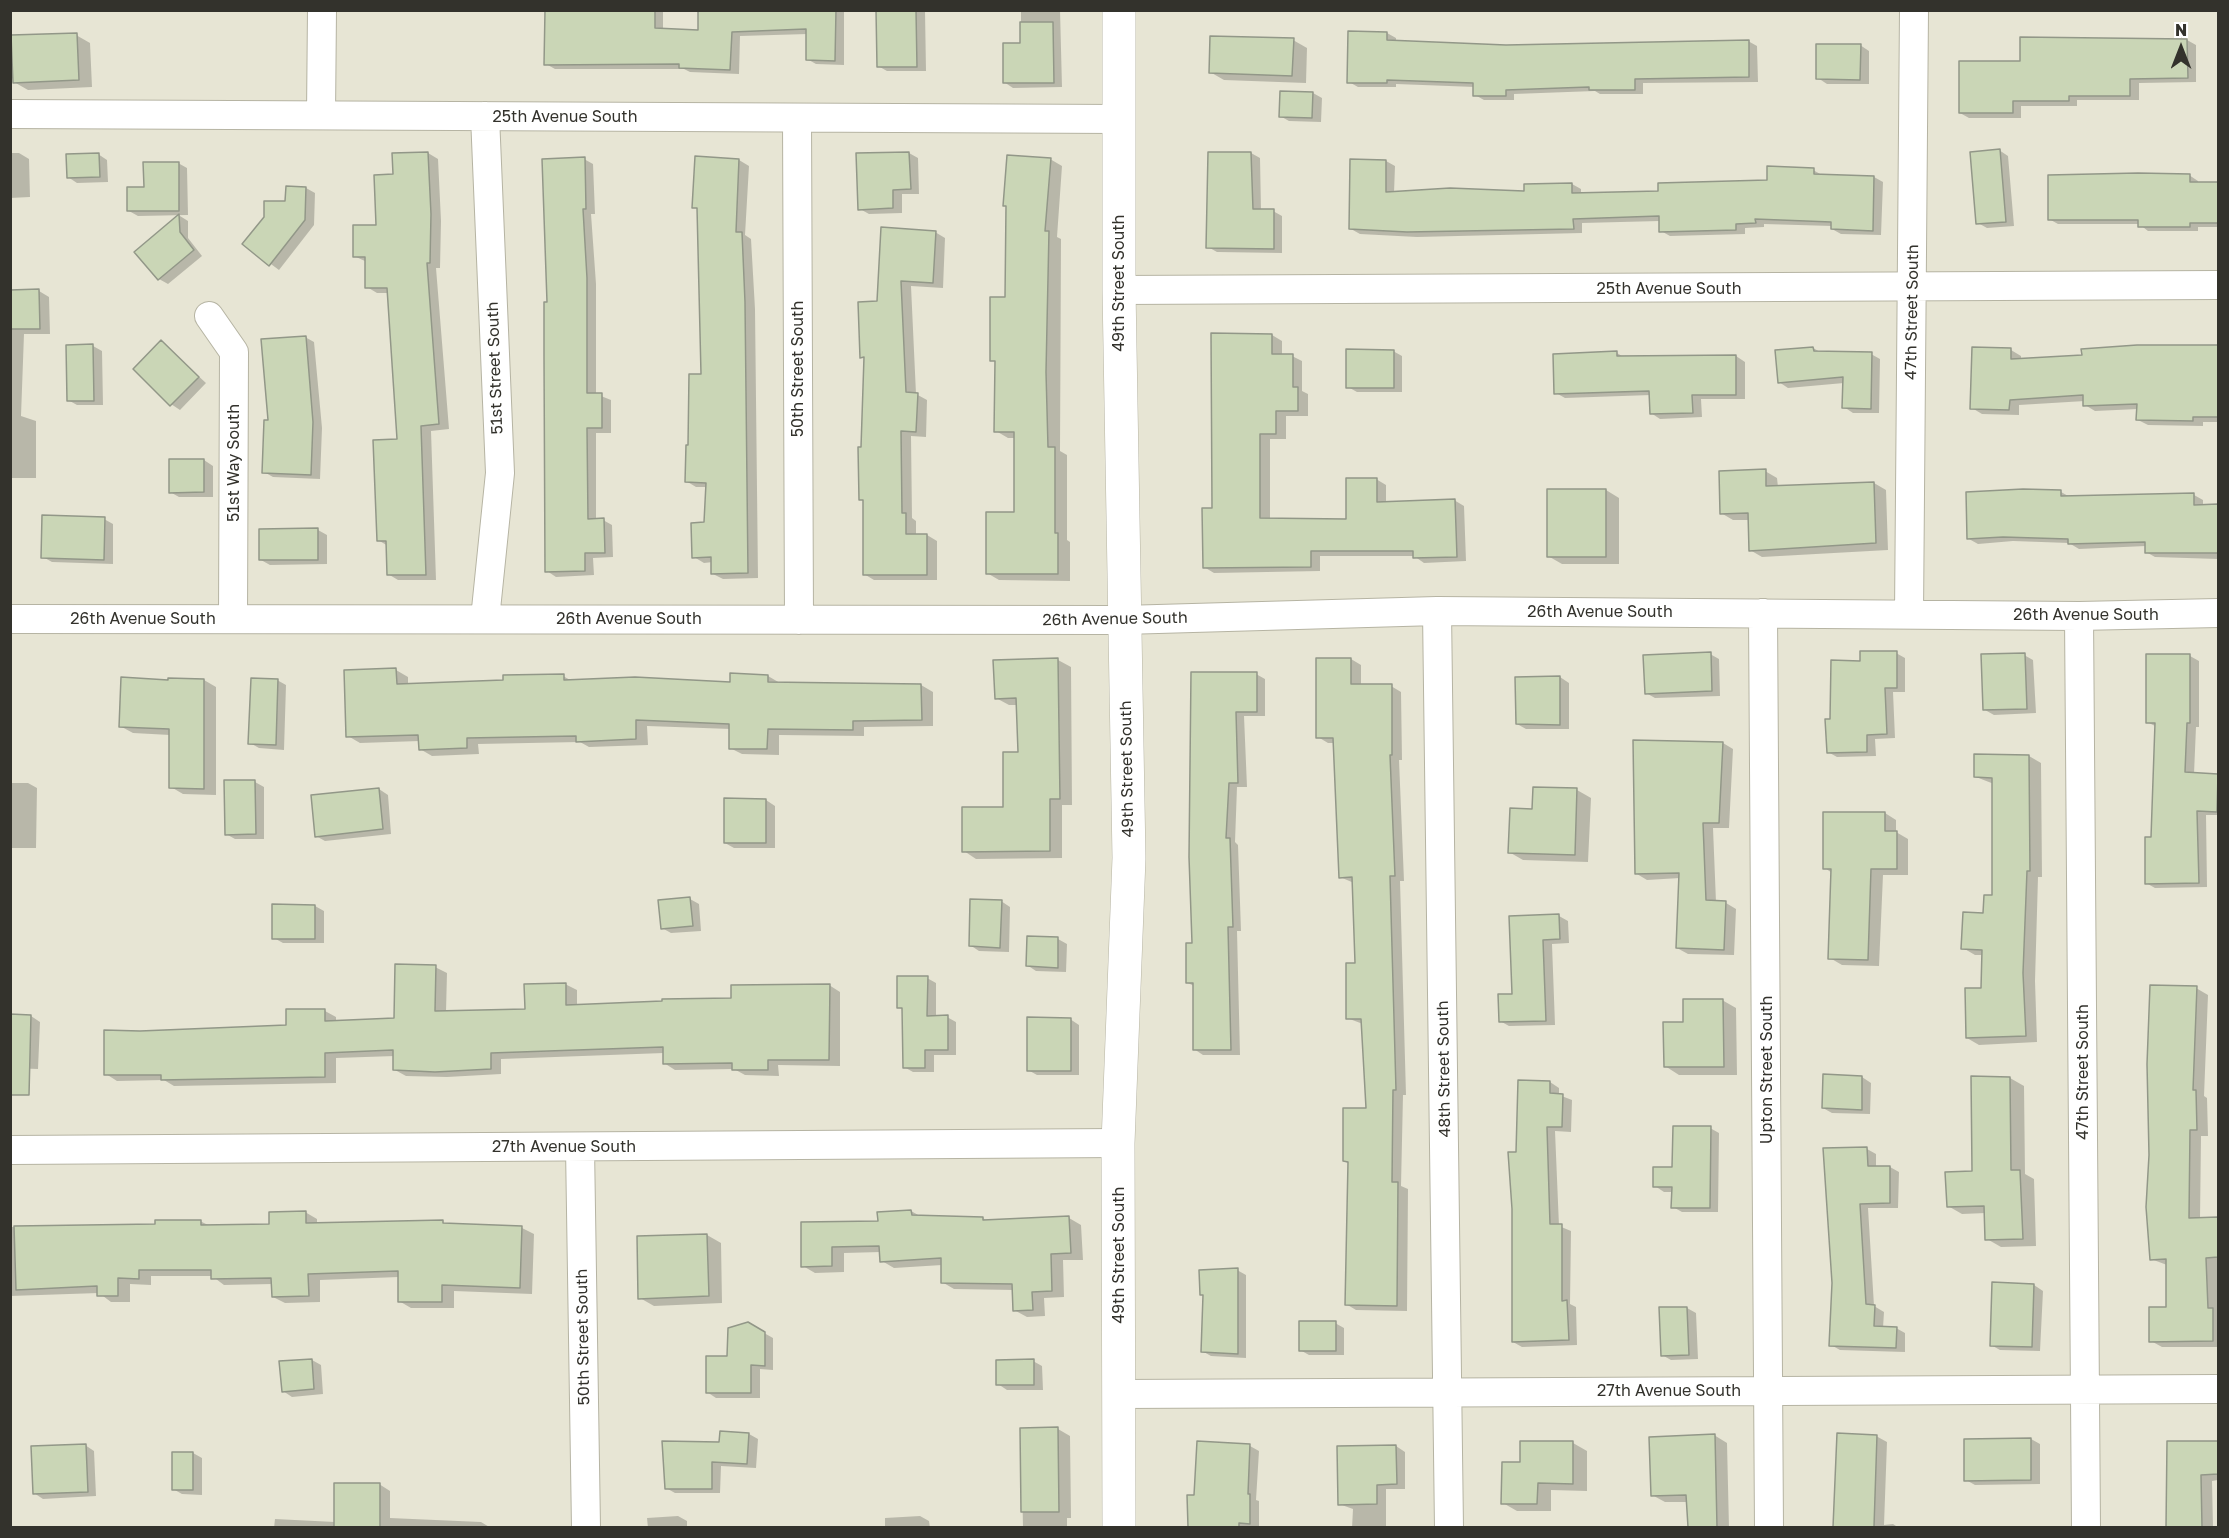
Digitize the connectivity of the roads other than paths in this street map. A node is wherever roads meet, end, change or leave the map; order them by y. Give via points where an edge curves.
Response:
1 (322, 10) edge
2 (1119, 10) edge
3 (1914, 10) edge
4 (10, 114) edge
5 (321, 115) junction
6 (484, 116) junction
7 (797, 118) junction
8 (1119, 119) junction
9 (2218, 285) edge
10 (1913, 288) junction
11 (1119, 290) junction
12 (209, 316) dead end
13 (1437, 611) junction
14 (1763, 613) junction
15 (2218, 613) edge
16 (1909, 614) junction
17 (2079, 616) junction
18 (10, 619) edge
19 (233, 619) junction
20 (485, 619) junction
21 (799, 620) junction
22 (1124, 620) junction
23 (1118, 1143) junction
24 (580, 1147) junction
25 (10, 1150) edge
26 (2218, 1389) edge
27 (1769, 1390) junction
28 (2085, 1390) junction
29 (1448, 1392) junction
30 (1120, 1394) junction
31 (586, 1527) edge
32 (1119, 1527) edge
33 (1449, 1527) edge
34 (1769, 1527) edge
35 (2086, 1527) edge

1 - 5 street
2 - 8 street, 49th Street South
3 - 10 street, 47th Street South
4 - 5 street, 25th Avenue South
5 - 6 street, 25th Avenue South
6 - 7 street, 25th Avenue South
6 - 20 street, 51st Street South via 500,473
7 - 8 street, 25th Avenue South
7 - 21 street, 50th Street South
8 - 11 street, 49th Street South
9 - 10 street, 25th Avenue South
10 - 11 street, 25th Avenue South
10 - 16 street, 47th Street South
11 - 22 street, 49th Street South
12 - 19 street, 51st Way South via 234,352
13 - 14 street, 26th Avenue South
13 - 22 street, 26th Avenue South
13 - 29 street, 48th Street South
14 - 16 street, 26th Avenue South
14 - 27 street, Upton Street South
15 - 17 street, 26th Avenue South
16 - 17 street, 26th Avenue South
17 - 28 street, 47th Street South
18 - 19 street, 26th Avenue South
19 - 20 street, 26th Avenue South
20 - 21 street, 26th Avenue South
21 - 22 street, 26th Avenue South
22 - 23 street, 49th Street South via 1129,858
23 - 24 street, 27th Avenue South
23 - 30 street, 49th Street South
24 - 25 street, 27th Avenue South
24 - 31 street, 50th Street South
26 - 28 street, 27th Avenue South
27 - 28 street, 27th Avenue South
27 - 29 street, 27th Avenue South
27 - 34 street, Upton Street South
28 - 35 street, 47th Street South
29 - 30 street, 27th Avenue South
29 - 33 street, 48th Street South
30 - 32 street, 49th Street South

